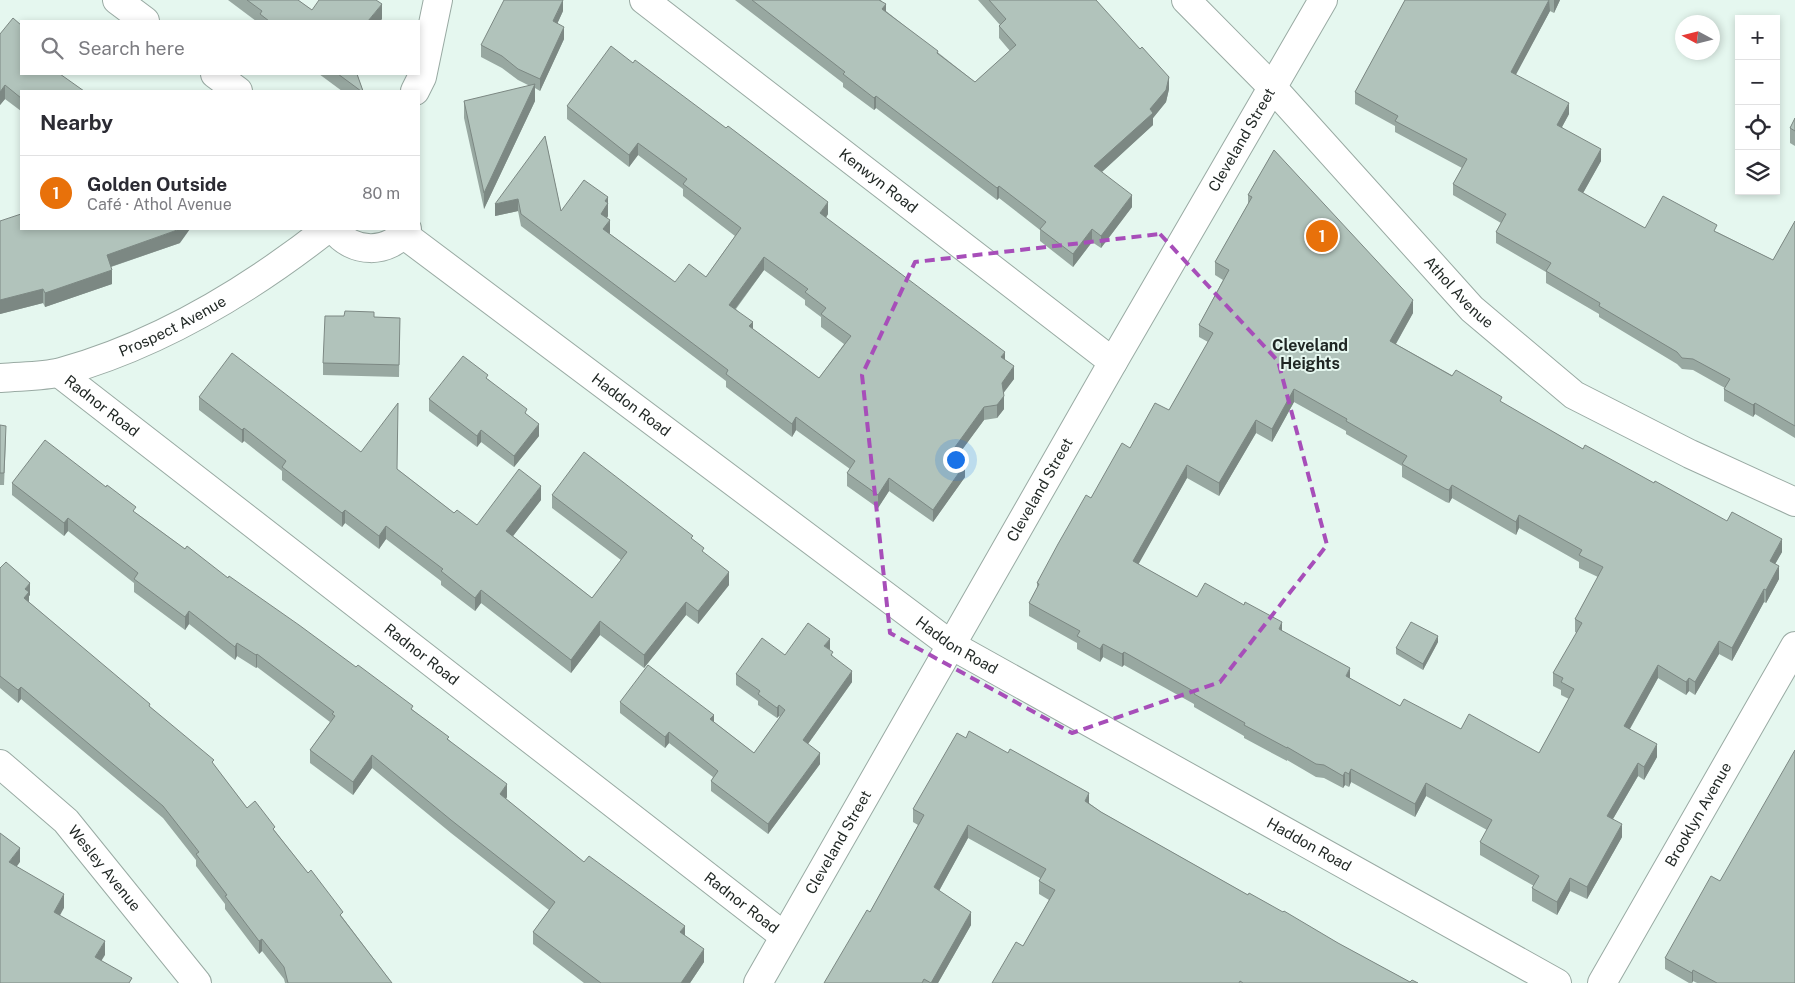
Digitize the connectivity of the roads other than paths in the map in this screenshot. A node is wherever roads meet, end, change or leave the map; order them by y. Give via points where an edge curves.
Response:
1 (117, 0) edge
2 (438, 0) edge
3 (644, 0) edge
4 (1186, 0) edge
5 (1324, 0) edge
6 (144, 20) edge
7 (216, 75) edge
8 (1273, 88) junction
9 (237, 90) edge
10 (416, 90) edge
11 (326, 230) edge
12 (335, 230) edge
13 (405, 232) edge
14 (1113, 362) junction
15 (59, 373) junction
16 (0, 378) edge
17 (1795, 502) edge
18 (951, 645) junction
19 (1795, 646) edge
20 (0, 764) edge
21 (784, 936) junction
22 (197, 983) edge
23 (758, 983) edge
24 (1557, 983) edge
25 (1602, 983) edge

1 - 6 street
2 - 10 street via 422,77
3 - 14 street, Kenwyn Road
4 - 8 street, Athol Avenue
5 - 8 street, Cleveland Street
7 - 9 street
8 - 14 street, Cleveland Street
8 - 17 street, Athol Avenue via 1472,309 1574,395 1690,454
11 - 15 street, Prospect Avenue via 298,252 170,331
12 - 13 street via 348,243 371,249 394,242
13 - 18 street, Haddon Road
14 - 18 street, Cleveland Street
15 - 16 street, Prospect Avenue
15 - 21 street, Radnor Road
18 - 21 street, Cleveland Street
18 - 24 street, Haddon Road
19 - 25 street, Brooklyn Avenue
20 - 22 street, Wesley Avenue via 66,821
21 - 23 street, Cleveland Street

